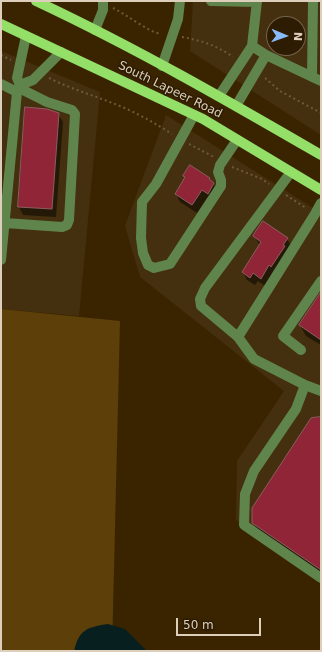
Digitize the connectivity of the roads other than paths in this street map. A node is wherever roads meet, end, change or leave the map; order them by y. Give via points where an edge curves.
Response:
1 (36, 1) edge
2 (103, 1) edge
3 (180, 1) edge
4 (211, 1) edge
5 (313, 1) edge
6 (257, 2) edge
7 (1, 24) edge
8 (95, 30) junction
9 (26, 36) junction
10 (252, 46) junction
11 (61, 52) junction
12 (266, 55) joint
13 (268, 56) edge
14 (162, 66) junction
15 (316, 79) edge
16 (1, 84) edge
17 (19, 88) junction
18 (219, 96) junction
19 (236, 106) junction
20 (194, 115) junction
21 (237, 140) junction
22 (321, 155) edge
23 (291, 172) junction
24 (4, 189) edge
25 (321, 190) edge
26 (321, 203) edge
27 (4, 223) junction
28 (1, 260) edge
29 (321, 281) edge
30 (238, 337) junction
31 (302, 350) dead end
32 (305, 385) junction
33 (321, 391) edge
34 (321, 578) edge

1 - 8 main road, South Lapeer Road
2 - 8 lane via 103,10
3 - 14 lane via 178,19
4 - 6 lane
5 - 15 lane
6 - 10 lane
7 - 9 main road, South Lapeer Road
8 - 14 main road, South Lapeer Road
9 - 11 main road, South Lapeer Road
9 - 17 lane via 17,78
10 - 12 lane
10 - 18 lane
11 - 17 lane via 33,80
11 - 20 main road, South Lapeer Road
12 - 19 lane
13 - 15 lane
14 - 18 main road, South Lapeer Road
16 - 17 lane
17 - 24 lane
17 - 27 lane via 47,102 72,110 75,114 69,220 67,225 62,227
18 - 19 main road, South Lapeer Road
19 - 22 main road, South Lapeer Road
20 - 21 main road, South Lapeer Road
20 - 21 lane via 156,184 142,202 141,238 143,254 148,265 154,268 170,264 221,186 218,172 220,165
21 - 23 main road, South Lapeer Road
23 - 25 main road, South Lapeer Road
23 - 30 lane via 205,288 200,299 201,306
24 - 27 lane
26 - 30 lane
27 - 28 lane
29 - 31 lane via 284,336
30 - 32 lane via 254,359
32 - 33 lane
32 - 34 lane via 296,409 254,471 245,494 244,525

